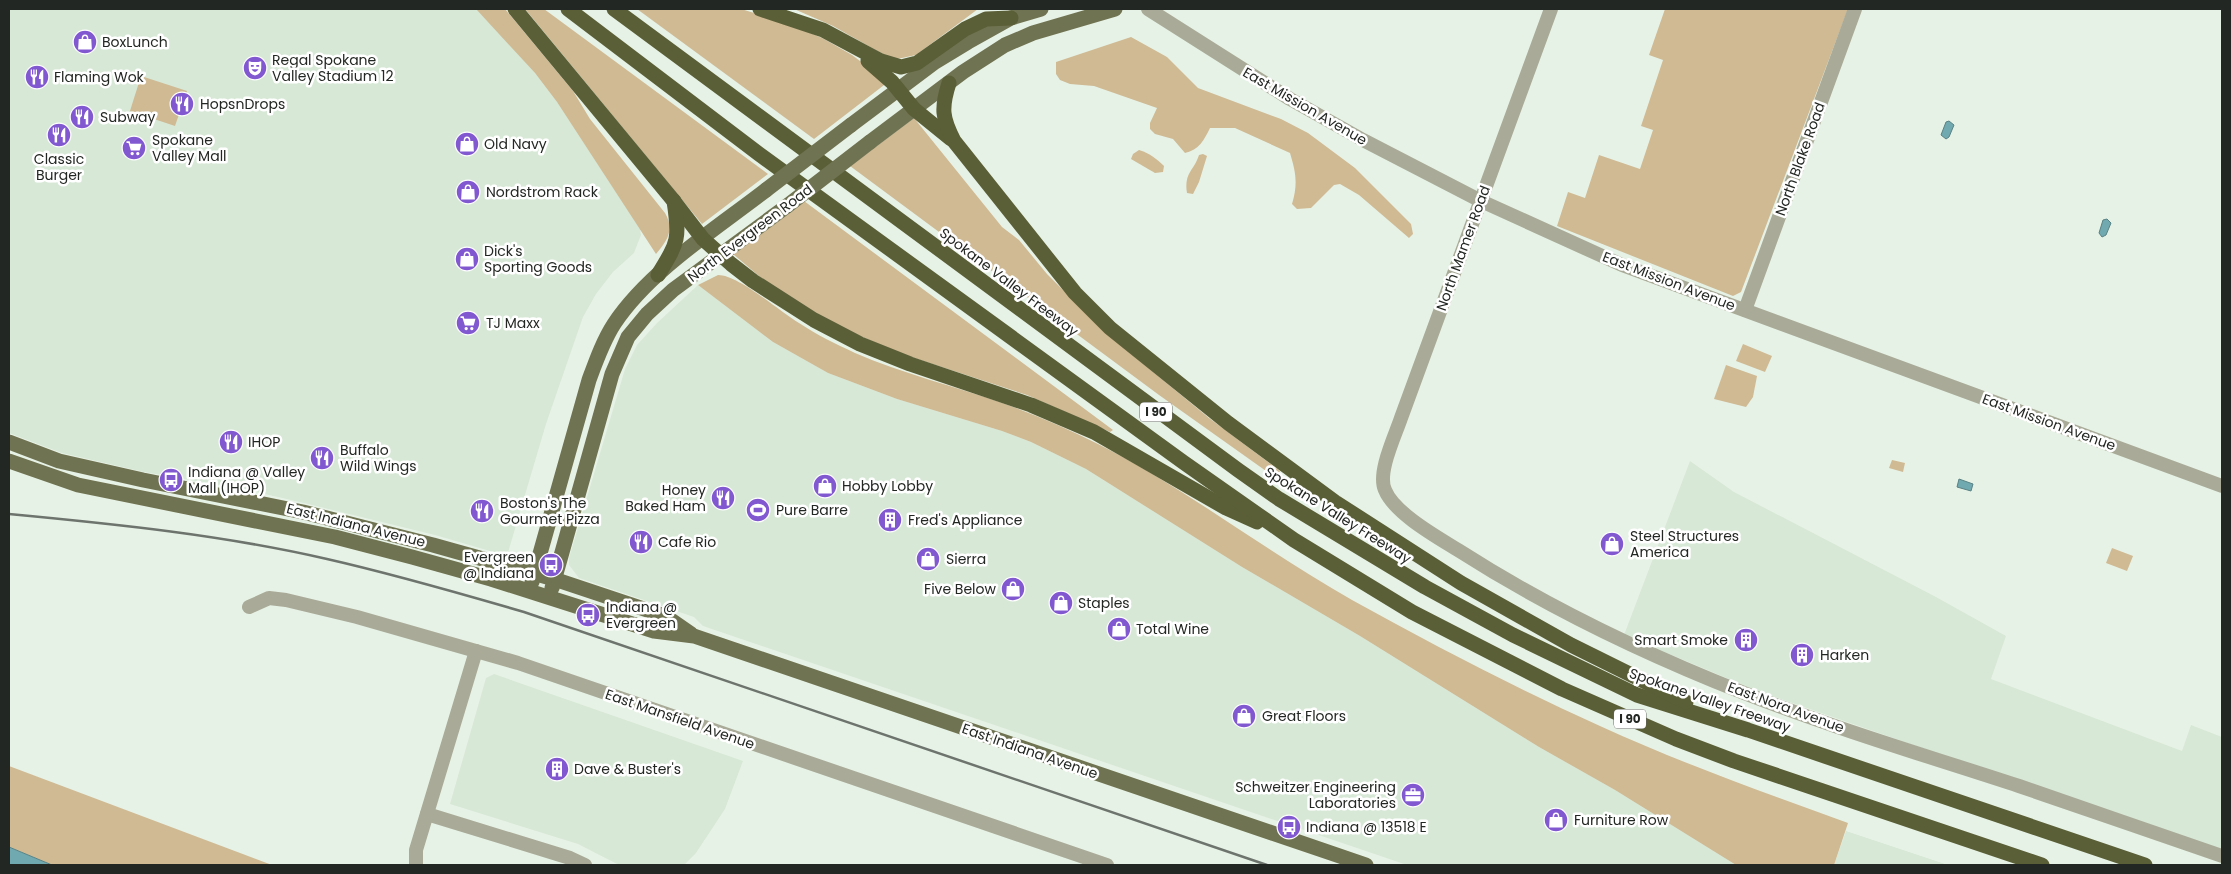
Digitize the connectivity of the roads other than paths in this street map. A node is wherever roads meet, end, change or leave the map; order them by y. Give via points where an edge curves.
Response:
1 (515, 9) edge
2 (568, 9) edge
3 (614, 9) edge
4 (760, 9) edge
5 (1041, 9) edge
6 (1114, 9) edge
7 (1148, 9) edge
8 (1551, 9) edge
9 (1855, 9) edge
10 (1012, 18) junction
11 (843, 41) junction
12 (949, 83) junction
13 (898, 90) junction
14 (914, 109) junction
15 (954, 141) junction
16 (674, 200) junction
17 (1481, 201) junction
18 (703, 239) junction
19 (720, 255) junction
20 (658, 275) junction
21 (1745, 310) junction
22 (9, 442) edge
23 (9, 461) edge
24 (2222, 486) edge
25 (1384, 490) joint
26 (1294, 540) junction
27 (535, 574) junction
28 (554, 579) junction
29 (530, 591) junction
30 (549, 597) junction
31 (249, 607) dead end
32 (694, 636) junction
33 (476, 651) junction
34 (1748, 730) junction
35 (427, 814) junction
36 (2222, 856) edge
37 (416, 865) edge
38 (585, 865) edge
39 (1107, 865) edge
40 (1366, 865) edge
41 (2042, 865) edge
42 (2145, 865) edge

1 - 16 highway
2 - 26 highway, I 90 via 760,154
3 - 34 highway, Spokane Valley Freeway / I 90 via 1279,499 1425,587 1577,667 1637,695
4 - 11 highway via 823,30
5 - 10 main road, North Evergreen Road
6 - 12 main road, North Evergreen Road via 1033,33 1005,45
7 - 17 street, East Mission Avenue via 1298,104
8 - 17 street, North Mamer Road
9 - 21 street, North Blake Road
10 - 11 highway via 986,19 965,29 917,63 901,67 880,61
10 - 13 main road, North Evergreen Road via 935,62
11 - 13 highway via 884,74
12 - 14 main road, North Evergreen Road
12 - 15 highway via 943,113
13 - 14 highway
13 - 18 main road, North Evergreen Road, bridge
14 - 15 highway
14 - 19 main road, North Evergreen Road, bridge
15 - 34 highway via 1075,293 1103,321 1266,453 1401,546 1513,614 1659,690
16 - 18 highway
16 - 20 highway via 678,237
17 - 21 street, East Mission Avenue via 1622,265
17 - 25 street, North Mamer Road via 1401,418 1383,475
18 - 19 highway
18 - 20 main road, North Evergreen Road
19 - 26 highway via 814,320 860,344 1031,405 1094,432 1226,508
19 - 28 main road, North Evergreen Road via 673,290 628,337 612,374
20 - 27 main road, North Evergreen Road via 622,312 600,351
21 - 24 street, East Mission Avenue
22 - 27 main road, East Indiana Avenue via 59,461 303,512
23 - 29 main road, East Indiana Avenue via 78,485 335,538
25 - 36 street, East Nora Avenue via 1400,509 1422,526 1497,573 1570,614 1688,670 1819,720
26 - 41 highway, I 90 via 1472,645 1627,718 1734,761
27 - 28 main road, East Indiana Avenue
27 - 29 main road, North Evergreen Road
28 - 30 main road, North Evergreen Road
28 - 32 main road, East Indiana Avenue via 665,616
29 - 30 main road, East Indiana Avenue
30 - 32 main road, East Indiana Avenue via 654,631
31 - 33 street, East Mansfield Avenue via 269,598 286,600
32 - 40 main road, East Indiana Avenue
33 - 35 street
33 - 39 street, East Mansfield Avenue
34 - 42 highway, Spokane Valley Freeway / I 90
35 - 37 street via 416,850
35 - 38 street

